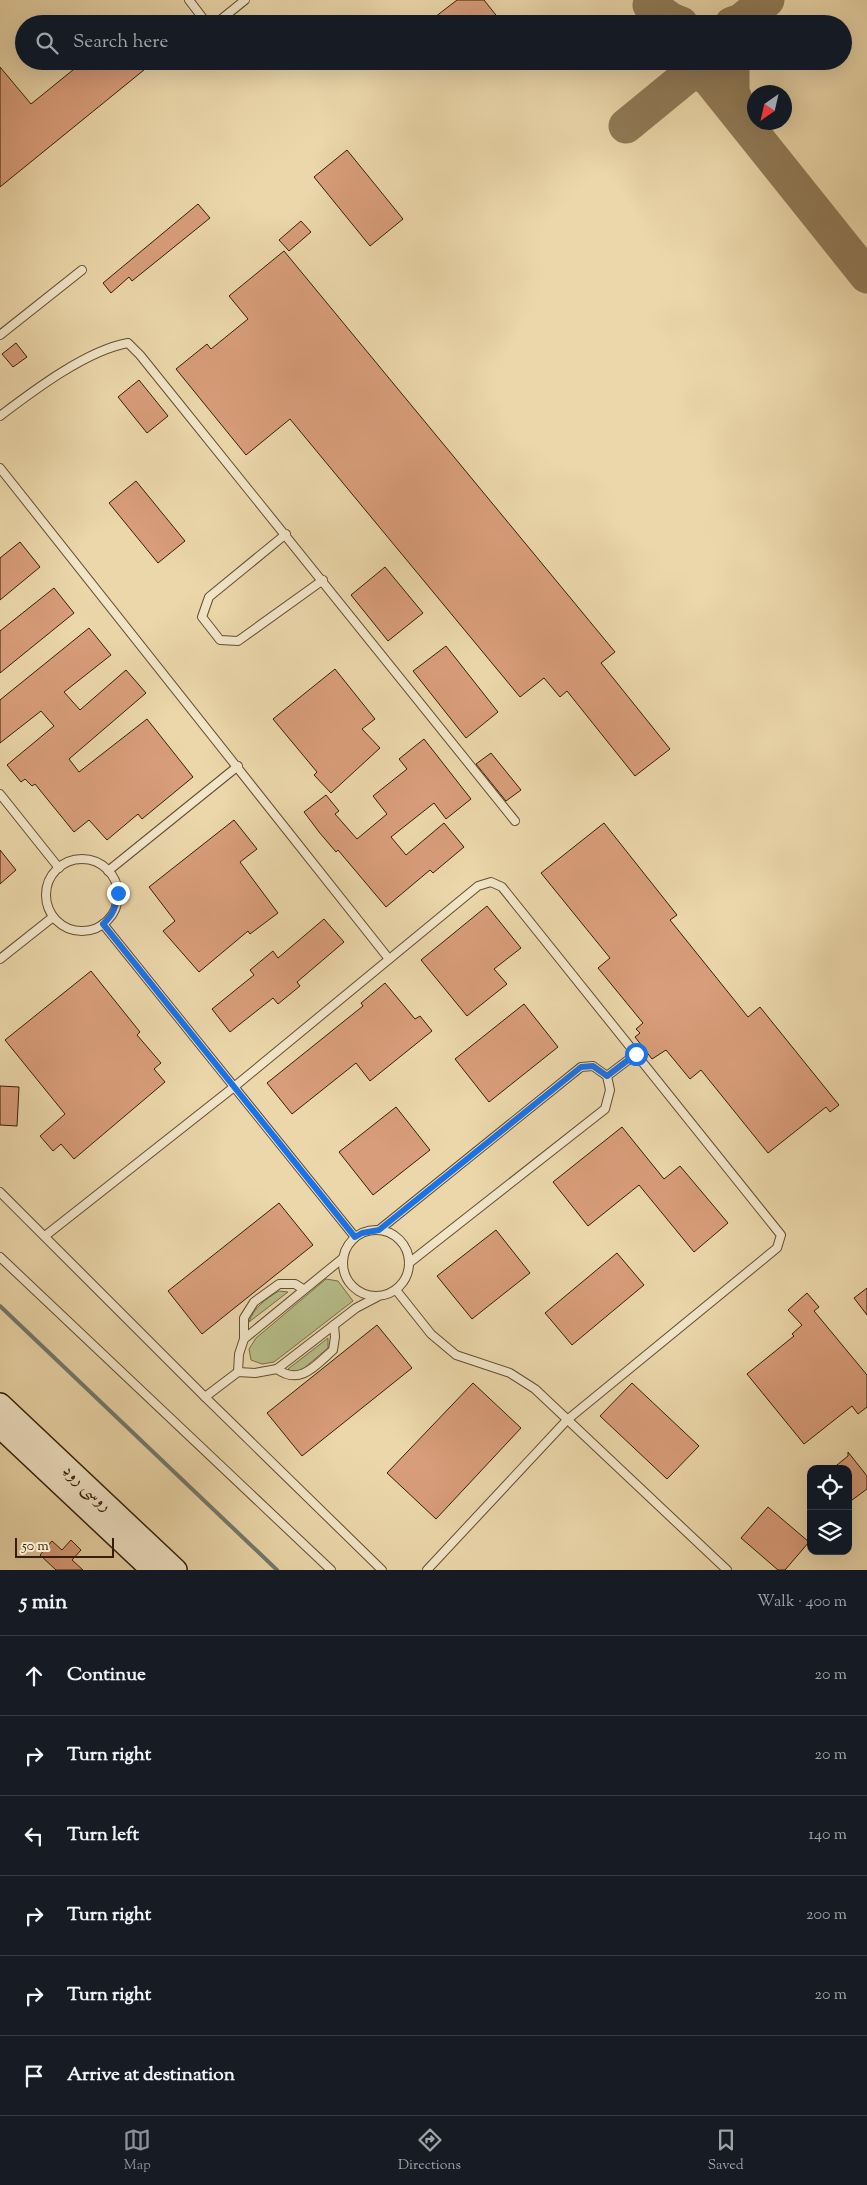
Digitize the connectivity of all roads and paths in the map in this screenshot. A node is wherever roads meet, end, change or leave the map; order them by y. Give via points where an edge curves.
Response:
1 (189, 0) edge
2 (245, 0) edge
3 (201, 15) edge
4 (226, 15) edge
5 (82, 270) dead end
6 (0, 335) edge
7 (0, 416) edge
8 (0, 468) edge
9 (286, 534) junction
10 (323, 580) junction
11 (238, 766) junction
12 (0, 794) edge
13 (516, 821) dead end
14 (59, 868) junction
15 (108, 871) junction
16 (53, 917) junction
17 (103, 924) junction
18 (0, 958) edge
19 (389, 959) junction
20 (636, 1054) junction
21 (607, 1076) junction
22 (234, 1087) junction
23 (0, 1192) edge
24 (379, 1230) junction
25 (45, 1236) junction
26 (355, 1237) junction
27 (0, 1257) edge
28 (342, 1258) junction
29 (409, 1263) junction
30 (303, 1289) junction
31 (396, 1290) junction
32 (378, 1297) junction
33 (334, 1325) junction
34 (244, 1338) junction
35 (277, 1369) junction
36 (238, 1372) junction
37 (205, 1397) junction
38 (0, 1404) edge
39 (567, 1420) junction
40 (0, 1427) edge
41 (152, 1570) edge
42 (176, 1570) edge
43 (331, 1570) edge
44 (382, 1570) edge
45 (427, 1570) edge
46 (726, 1570) edge

1 - 3 lane
2 - 4 lane
5 - 6 lane
7 - 9 lane via 38,387 110,346 128,343
8 - 11 lane
9 - 10 lane
9 - 10 lane via 209,597 202,617 220,640 238,641
10 - 13 lane
11 - 15 lane
11 - 19 lane
12 - 14 lane
14 - 15 lane via 74,861 90,860
14 - 16 lane via 47,886 47,902
15 - 17 lane via 115,881 117,905
16 - 17 lane via 66,927 82,931 93,930
16 - 18 lane
17 - 22 lane
19 - 20 lane via 478,886 491,882 502,887
19 - 22 lane
20 - 21 lane
20 - 39 lane via 780,1235 777,1248
21 - 24 lane via 593,1066 581,1067
21 - 29 lane via 610,1090 605,1109
22 - 25 lane
22 - 26 lane
23 - 25 lane
24 - 26 lane
24 - 29 lane via 397,1237
25 - 37 lane
26 - 28 lane
27 - 43 lane
28 - 30 lane
28 - 32 lane via 342,1268 351,1286 358,1292
29 - 31 lane via 403,1282
30 - 34 lane
30 - 34 lane via 295,1284 279,1284 254,1302 244,1318
31 - 32 lane
31 - 39 lane via 431,1334 456,1355 510,1373 535,1389
32 - 33 lane via 356,1308
33 - 35 lane
33 - 35 lane via 333,1350 308,1372 298,1376 286,1375
34 - 36 lane
35 - 36 lane
36 - 37 lane
37 - 44 lane
38 - 42 main road, روسی روډ
39 - 45 lane
39 - 46 lane
40 - 41 main road

